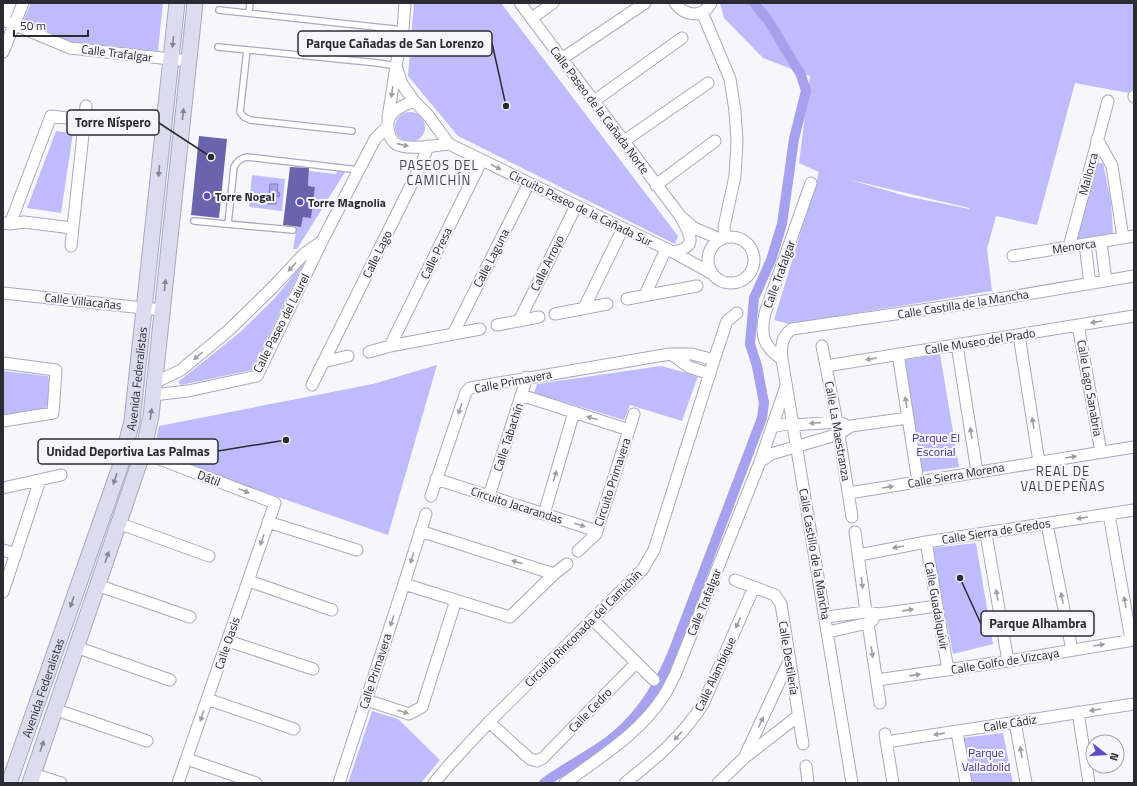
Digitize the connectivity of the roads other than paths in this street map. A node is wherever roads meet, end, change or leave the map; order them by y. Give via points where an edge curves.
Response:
1 (10, 3) edge
2 (22, 3) edge
3 (177, 3) edge
4 (195, 3) edge
5 (250, 3) edge
6 (405, 3) edge
7 (520, 3) edge
8 (553, 3) edge
9 (645, 3) edge
10 (675, 3) edge
11 (711, 3) edge
12 (219, 10) dead end
13 (249, 12) junction
14 (702, 12) junction
15 (532, 18) junction
16 (3, 21) edge
17 (14, 25) junction
18 (403, 30) junction
19 (682, 38) dead end
20 (218, 46) dead end
21 (247, 50) junction
22 (3, 52) edge
23 (563, 58) junction
24 (171, 59) junction
25 (189, 61) junction
26 (396, 66) junction
27 (708, 83) dead end
28 (594, 101) junction
29 (1108, 101) dead end
30 (414, 102) junction
31 (86, 106) dead end
32 (84, 120) junction
33 (388, 123) junction
34 (352, 131) dead end
35 (1098, 139) junction
36 (624, 141) junction
37 (715, 141) dead end
38 (449, 144) junction
39 (428, 146) junction
40 (482, 160) junction
41 (359, 170) junction
42 (529, 183) junction
43 (811, 183) dead end
44 (656, 185) junction
45 (576, 206) junction
46 (681, 216) junction
47 (7, 219) edge
48 (194, 221) dead end
49 (228, 224) junction
50 (72, 228) junction
51 (623, 228) junction
52 (293, 230) dead end
53 (1134, 236) edge
54 (722, 238) junction
55 (1123, 238) junction
56 (322, 241) junction
57 (1100, 242) junction
58 (1085, 244) junction
59 (71, 246) dead end
60 (1069, 247) junction
61 (670, 250) junction
62 (1013, 256) dead end
63 (711, 273) junction
64 (1134, 276) edge
65 (1106, 281) junction
66 (1090, 284) junction
67 (697, 286) dead end
68 (3, 293) edge
69 (645, 295) junction
70 (628, 299) dead end
71 (607, 304) dead end
72 (144, 308) junction
73 (584, 308) junction
74 (162, 310) junction
75 (555, 314) dead end
76 (737, 314) dead end
77 (1134, 316) edge
78 (539, 317) dead end
79 (519, 321) junction
80 (497, 325) dead end
81 (1078, 325) junction
82 (480, 329) dead end
83 (792, 329) joint
84 (453, 334) junction
85 (1019, 335) junction
86 (957, 345) junction
87 (390, 346) junction
88 (822, 346) dead end
89 (369, 352) dead end
90 (670, 354) junction
91 (898, 354) junction
92 (348, 356) dead end
93 (782, 359) junction
94 (714, 360) junction
95 (323, 362) junction
96 (3, 363) edge
97 (826, 366) junction
98 (710, 374) junction
99 (527, 377) junction
100 (787, 384) junction
101 (312, 385) dead end
102 (154, 389) junction
103 (521, 395) junction
104 (574, 412) junction
105 (634, 414) dead end
106 (908, 418) junction
107 (3, 422) edge
108 (837, 422) junction
109 (793, 425) junction
110 (851, 426) junction
111 (772, 427) junction
112 (629, 430) junction
113 (839, 434) junction
114 (126, 443) junction
115 (796, 447) junction
116 (1134, 447) edge
117 (143, 452) junction
118 (1101, 452) junction
119 (760, 462) junction
120 (1039, 462) junction
121 (977, 472) junction
122 (61, 475) dead end
123 (436, 479) junction
124 (40, 480) junction
125 (918, 482) junction
126 (3, 488) edge
127 (849, 493) junction
128 (431, 496) dead end
129 (489, 496) junction
130 (275, 503) joint
131 (1134, 510) edge
132 (426, 514) dead end
133 (544, 514) junction
134 (1109, 514) junction
135 (852, 517) dead end
136 (268, 522) junction
137 (118, 523) junction
138 (1048, 524) junction
139 (420, 531) junction
140 (597, 531) junction
141 (855, 532) dead end
142 (986, 534) junction
143 (926, 542) junction
144 (3, 550) edge
145 (356, 550) dead end
146 (578, 550) dead end
147 (16, 554) junction
148 (859, 555) junction
149 (209, 556) dead end
150 (567, 564) dead end
151 (554, 574) junction
152 (734, 580) dead end
153 (248, 581) junction
154 (404, 584) junction
155 (97, 585) junction
156 (754, 587) junction
157 (3, 592) edge
158 (456, 600) junction
159 (937, 606) junction
160 (332, 610) dead end
161 (866, 612) junction
162 (879, 614) junction
163 (190, 617) dead end
164 (826, 617) junction
165 (592, 619) junction
166 (868, 623) junction
167 (828, 632) junction
168 (1133, 640) edge
169 (228, 641) junction
170 (76, 647) junction
171 (1072, 650) junction
172 (790, 659) junction
173 (1008, 661) junction
174 (636, 663) junction
175 (313, 669) dead end
176 (948, 670) junction
177 (170, 680) dead end
178 (654, 680) dead end
179 (877, 680) junction
180 (208, 699) junction
181 (366, 700) junction
182 (880, 703) dead end
183 (1134, 704) edge
184 (54, 709) junction
185 (1078, 712) junction
186 (798, 716) junction
187 (489, 722) junction
188 (1016, 722) junction
189 (294, 729) dead end
190 (957, 732) junction
191 (147, 741) dead end
192 (803, 744) dead end
193 (744, 758) junction
194 (187, 760) junction
195 (806, 766) dead end
196 (31, 778) edge
197 (9, 783) edge
198 (61, 783) edge
199 (178, 783) edge
200 (256, 783) edge
201 (339, 783) edge
202 (434, 783) edge
203 (565, 783) edge
204 (625, 783) edge
205 (718, 783) edge
206 (808, 783) edge
207 (852, 783) edge
208 (893, 783) edge
209 (966, 783) edge
210 (1026, 783) edge
211 (1089, 783) edge

1 - 16 street
2 - 17 street
3 -> 24 street, Avenida Federalistas
4 - 25 street, Avenida Federalistas
5 - 13 lane
6 - 18 street
7 - 15 street, Calle Paseo de la Cañada Norte
8 - 15 street
9 - 23 street
10 - 14 street via 686,13
11 - 14 street
12 - 13 lane
13 - 18 lane
14 - 54 street via 730,79 735,111 735,176
15 - 23 street, Calle Paseo de la Cañada Norte
16 - 17 street, Calle Trafalgar
17 - 22 street
17 - 24 street, Calle Trafalgar via 70,48
18 - 26 street
19 - 28 street
20 - 21 lane
21 - 26 lane
21 - 34 lane via 240,112 244,117 250,120
23 - 28 street, Calle Paseo de la Cañada Norte
24 - 25 street, Calle Trafalgar
24 -> 72 street, Avenida Federalistas
74 -> 25 street, Avenida Federalistas
26 - 30 street via 402,84
26 -> 33 street
27 - 36 street
28 - 36 street, Calle Paseo de la Cañada Norte
29 - 35 street, Mallorca
30 - 33 street, Calle Paseo del Laurel via 394,111
30 - 38 street via 427,114
31 - 32 street
32 - 47 street via 51,116
32 - 50 street
33 -> 39 street via 390,138 396,144
33 - 41 street, Calle Paseo del Laurel via 375,139
35 - 55 street via 1112,166
35 - 60 street, Mallorca
36 - 44 street, Calle Paseo de la Cañada Norte
37 - 44 street
38 - 39 street
38 - 40 street, Circuito Paseo de la Cañada Sur
39 - 95 street, Calle Lago via 421,165
40 -> 42 street, Circuito Paseo de la Cañada Sur
40 - 87 street, Calle Presa
41 - 49 lane via 247,157 241,159 234,167
41 - 56 street, Calle Paseo del Laurel
42 - 45 street, Circuito Paseo de la Cañada Sur
42 - 84 street, Calle Laguna
43 - 93 street, Calle Trafalgar via 762,326 763,338 768,348
44 - 46 street, Calle Paseo de la Cañada Norte
45 - 51 street, Circuito Paseo de la Cañada Sur
45 - 79 street, Calle Arroyo
46 - 54 street, Calle Paseo de la Cañada Norte via 694,228
46 - 61 street, Calle Paseo de la Cañada Norte via 691,238 690,244 686,248
47 - 50 street
48 - 49 lane
49 - 52 lane
50 - 59 street
51 - 61 street, Circuito Paseo de la Cañada Sur
51 - 73 street
53 - 55 street, Menorca
54 - 63 street via 712,245 708,254
54 - 63 street via 733,236 748,244 755,259 753,268 743,281 735,284 718,280
55 - 57 street, Menorca
56 -> 102 street, Calle Paseo del Laurel via 306,253 229,330
56 - 102 street, Calle Paseo del Laurel via 257,376 188,391
57 - 58 street, Menorca
57 - 65 street
58 - 60 street, Menorca
58 - 66 street
60 - 62 street, Menorca
61 - 63 street, Circuito Paseo de la Cañada Sur
61 - 69 street
64 - 65 street, Calle Castilla de la Mancha
65 - 66 street, Calle Castilla de la Mancha
66 - 83 street, Calle Castilla de la Mancha
67 - 69 street
68 - 72 street, Calle Villacañas
69 - 70 street
71 - 73 street
72 - 74 street, Calle Villacañas
72 - 114 street, Avenida Federalistas via 132,421
73 - 75 street
74 - 102 street, Avenida Federalistas
76 - 94 street, Circuito Rinconada del Camichín via 727,322
77 -> 81 street, Calle Museo del Prado
78 - 79 street
79 - 80 street
81 - 85 street, Calle Museo del Prado
81 - 118 street, Calle Lago Sanabria
82 - 84 street
83 - 93 street, Calle Castillo de la Mancha via 781,344
84 - 87 street
85 - 86 street, Calle Museo del Prado
120 -> 85 street
86 - 91 street, Calle Museo del Prado
121 -> 86 street
87 - 89 street
88 - 97 street, Calle La Maestranza
90 - 94 street, Calle Primavera via 692,354
90 - 98 street via 689,367
90 - 99 street, Calle Primavera
91 -> 97 street, Calle Museo del Prado
106 -> 91 street
92 - 95 street
93 - 100 street, Calle Castillo de la Mancha
94 - 98 street, Circuito Rinconada del Camichín
95 - 101 street, Calle Lago
96 - 107 street via 56,370 53,413
97 - 108 street, Calle La Maestranza
98 - 165 street, Circuito Rinconada del Camichín via 654,550 643,569
99 - 103 street, Calle Tabachín
99 -> 123 street, Calle Primavera via 470,388 466,392
100 - 109 street, Calle Castillo de la Mancha
100 - 111 street, Calle Trafalgar
117 -> 102 street, Avenida Federalistas
103 - 104 street, Circuito Primavera
103 - 129 street, Calle Tabachín
112 -> 104 street, Circuito Primavera
133 -> 104 street
105 - 112 street, Circuito Primavera
106 - 110 street
106 - 125 street
108 -> 109 street
108 - 110 street
108 - 113 street, Calle La Maestranza
109 - 111 street
109 - 115 street, Calle Castillo de la Mancha
110 - 113 street
111 - 119 street, Calle Trafalgar
112 - 140 street, Circuito Primavera
113 - 115 street
113 - 127 street, Calle La Maestranza
114 - 117 street, Dátil
114 -> 197 street, Avenida Federalistas via 121,464
115 - 119 street via 771,454
115 - 164 street, Calle Castillo de la Mancha
116 - 118 street, Calle Sierra Morena
117 -> 130 street, Dátil
117 - 137 street, Avenida Federalistas
120 -> 118 street, Calle Sierra Morena
119 - 203 street, Calle Trafalgar via 675,675 664,696 631,734
120 - 121 street, Calle Sierra Morena
121 - 125 street, Calle Sierra Morena
122 - 124 street
123 - 128 street, Calle Primavera
123 - 129 street, Circuito Jacarandas
124 - 126 street
124 - 147 street
127 -> 125 street, Calle Sierra Morena
127 - 135 street, Calle La Maestranza
129 - 133 street, Circuito Jacarandas
130 - 136 street, Calle Oasis
131 - 134 street, Calle Sierra de Gredos
132 - 139 street, Calle Primavera
133 -> 140 street, Circuito Jacarandas
134 -> 138 street, Calle Sierra de Gredos
168 -> 134 street
136 - 145 street
136 -> 153 street, Calle Oasis
137 - 149 street
155 -> 137 street, Avenida Federalistas
138 - 142 street, Calle Sierra de Gredos
171 -> 138 street
151 -> 139 street
139 -> 154 street, Calle Primavera
140 - 146 street, Circuito Primavera
141 - 148 street
142 - 143 street, Calle Sierra de Gredos
173 -> 142 street
143 -> 148 street, Calle Sierra de Gredos
143 - 159 street, Calle Guadalquivir
144 - 147 street
147 - 157 street
148 -> 161 street
150 - 151 street
151 - 158 street via 510,617
152 - 156 street, Calle Destilería
153 - 160 street
153 - 169 street, Calle Oasis
154 - 158 street
154 -> 181 street, Calle Primavera
155 - 163 street
155 - 170 street, Avenida Federalistas
156 - 172 street, Calle Destilería via 775,595 781,604
156 -> 204 street, Calle Alambique via 703,704 692,721 669,746
181 -> 158 street via 409,714 422,707
162 -> 159 street
159 - 176 street, Calle Guadalquivir
161 - 162 street
161 - 164 street
162 - 166 street
164 - 167 street, Calle Castillo de la Mancha
165 - 174 street
165 - 187 street, Circuito Rinconada del Camichín
166 - 167 street
166 -> 179 street
167 - 207 street, Calle Castillo de la Mancha
171 -> 168 street, Calle Golfo de Vizcaya
169 - 175 street
169 - 180 street, Calle Oasis
170 - 177 street
170 - 184 street, Avenida Federalistas
171 - 173 street, Calle Golfo de Vizcaya
172 - 186 street, Calle Destilería
193 -> 172 street
173 - 176 street, Calle Golfo de Vizcaya
174 - 178 street
174 - 187 street, Calle Cedro via 543,758 537,761 530,759
179 -> 176 street, Calle Golfo de Vizcaya
179 - 182 street
180 - 189 street
180 -> 194 street, Calle Oasis
181 - 201 street, Calle Primavera
183 -> 185 street, Calle Cádiz
184 - 191 street
196 -> 184 street, Avenida Federalistas
185 - 188 street, Calle Cádiz
185 - 211 street
186 - 192 street, Calle Destilería
186 - 193 street
187 - 202 street, Circuito Rinconada del Camichín
188 - 190 street, Calle Cádiz
210 -> 188 street
190 -> 208 street, Calle Cádiz via 885,738
190 - 209 street
193 - 205 street
194 - 199 street, Calle Oasis
194 - 200 street
195 - 206 street
196 - 198 street

